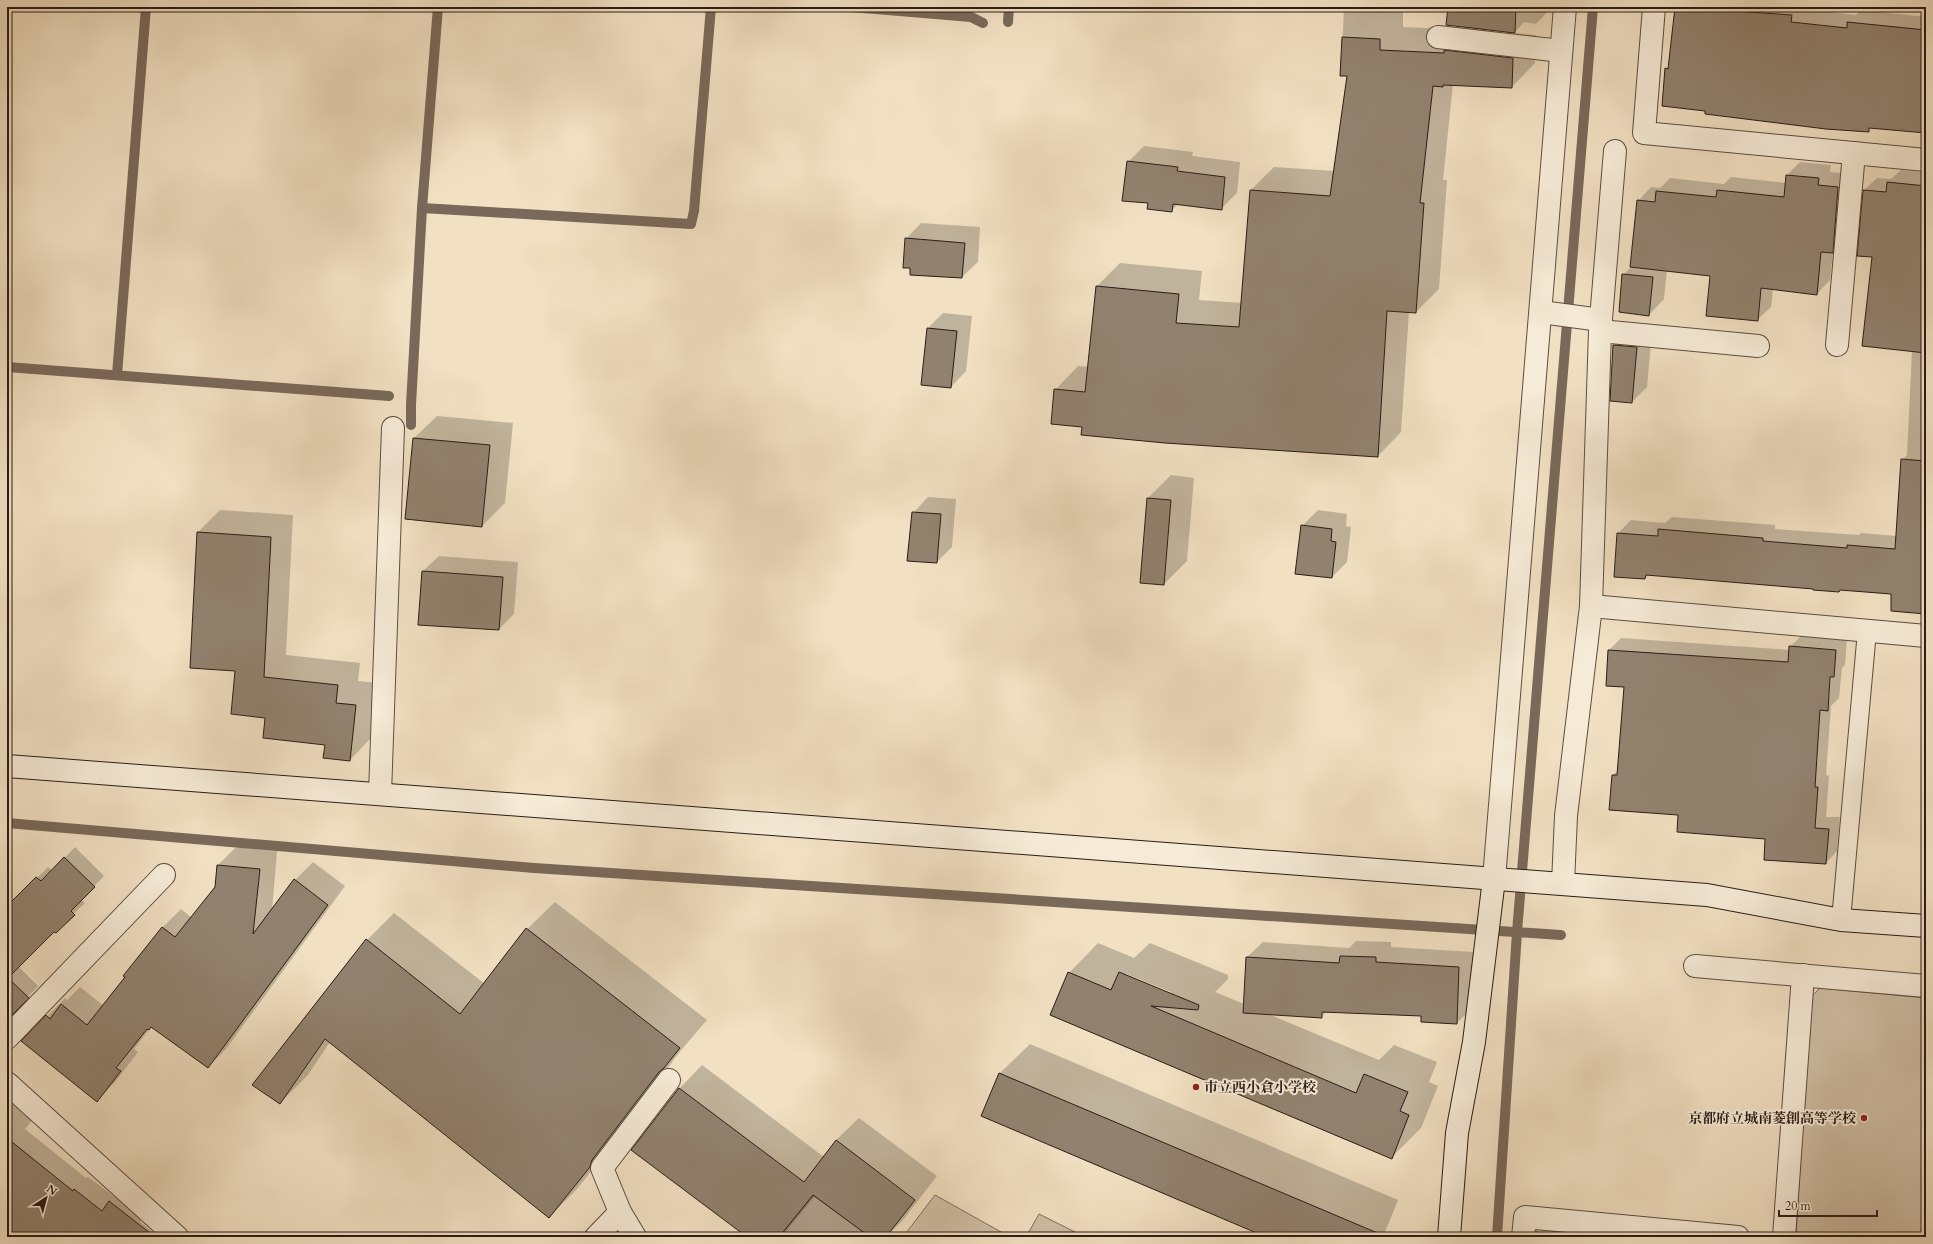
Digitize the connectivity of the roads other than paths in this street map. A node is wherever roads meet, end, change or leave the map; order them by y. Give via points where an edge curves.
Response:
1 (1565, 7) edge
2 (1654, 7) edge
3 (1438, 37) dead end
4 (1561, 51) junction
5 (1615, 151) dead end
6 (1854, 153) junction
7 (1926, 160) edge
8 (1546, 312) junction
9 (1599, 323) junction
10 (1837, 345) dead end
11 (1758, 346) dead end
12 (393, 428) dead end
13 (1591, 606) junction
14 (1867, 632) junction
15 (1926, 636) edge
16 (7, 766) edge
17 (380, 794) junction
18 (164, 875) dead end
19 (1497, 880) junction
20 (1553, 883) junction
21 (1842, 920) junction
22 (1926, 926) edge
23 (1695, 966) dead end
24 (1803, 975) junction
25 (1926, 986) edge
26 (7, 1038) edge
27 (669, 1080) dead end
28 (7, 1083) edge
29 (620, 1212) junction
30 (177, 1237) edge
31 (596, 1237) edge
32 (634, 1237) edge
33 (1449, 1237) edge
34 (1523, 1237) edge
35 (1738, 1237) edge
36 (1784, 1237) edge

1 - 4 street
2 - 6 street via 1644,133
3 - 4 street
4 - 8 street
5 - 9 street
6 - 7 street
6 - 10 street
8 - 9 street
8 - 19 street
9 - 11 street
9 - 13 street
12 - 17 street
13 - 14 street
13 - 20 street via 1566,816
14 - 15 street
14 - 21 lane
16 - 17 street
17 - 19 street
18 - 26 street
19 - 20 street
19 - 33 street via 1491,908 1474,1042 1457,1133
20 - 21 street via 1707,895
21 - 22 street
23 - 24 street
24 - 25 street
24 - 36 street
27 - 29 street via 602,1168
28 - 30 street
29 - 31 street
29 - 32 street
34 - 35 street via 1525,1217

